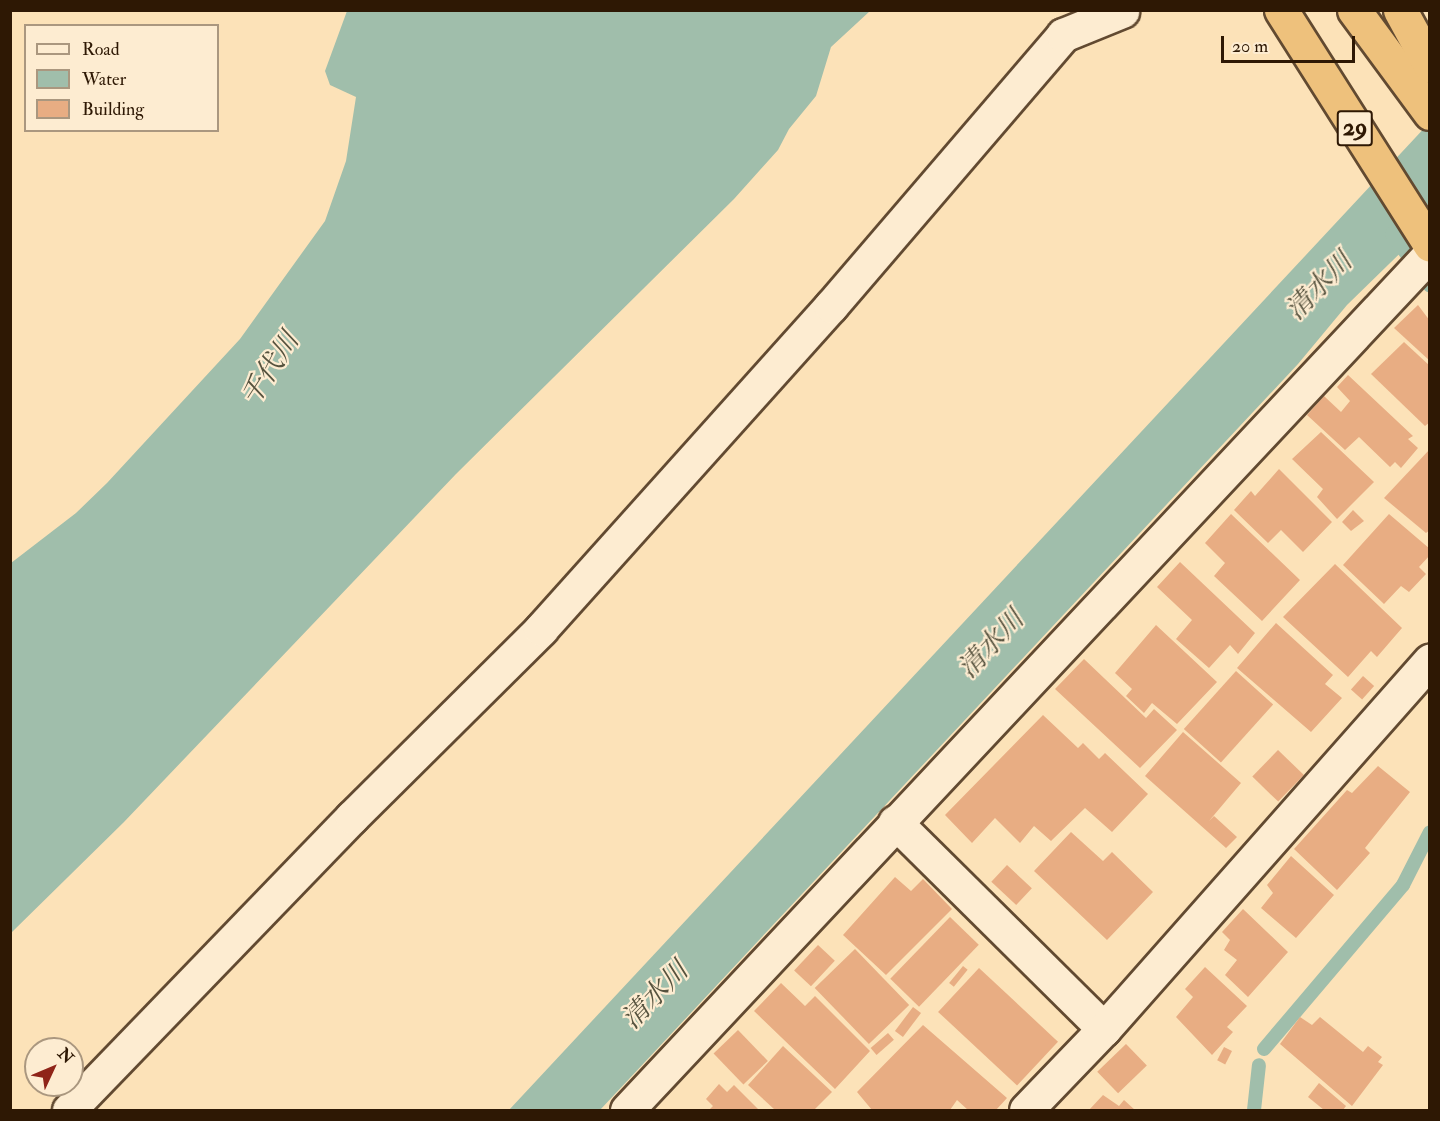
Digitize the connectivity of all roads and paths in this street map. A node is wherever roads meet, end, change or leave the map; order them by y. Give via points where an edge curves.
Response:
1 (1281, 10) edge
2 (1354, 10) edge
3 (1400, 10) edge
4 (1417, 10) edge
5 (1122, 11) edge
6 (1430, 28) edge
7 (1430, 65) edge
8 (1430, 113) edge
9 (1430, 245) edge
10 (1430, 254) edge
11 (1430, 661) edge
12 (895, 822) junction
13 (1104, 1029) junction
14 (69, 1110) edge
15 (627, 1110) edge
16 (1026, 1110) edge

1 - 9 highway, 29
2 - 8 highway
3 - 7 highway
4 - 6 highway
5 - 14 street via 1063,35 831,306 540,629
10 - 12 street
11 - 13 street
12 - 13 street
12 - 15 street
13 - 16 street

